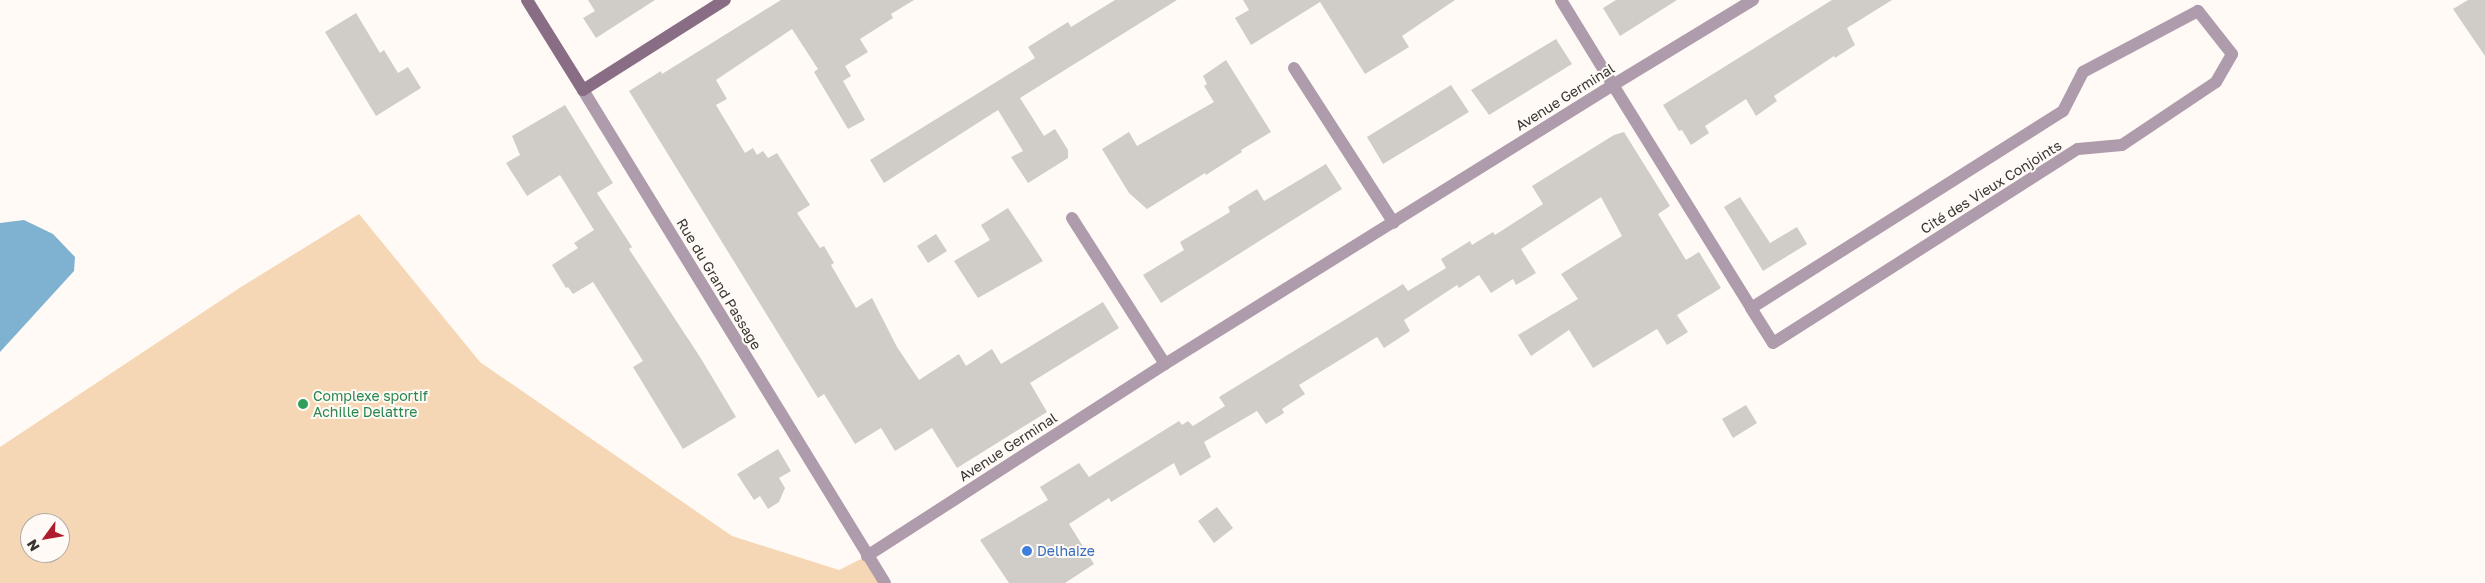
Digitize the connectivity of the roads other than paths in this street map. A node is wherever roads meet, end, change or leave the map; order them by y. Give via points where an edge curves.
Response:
1 (527, 0) edge
2 (725, 0) edge
3 (1561, 0) edge
4 (1753, 0) edge
5 (1294, 68) dead end
6 (1612, 85) junction
7 (583, 90) junction
8 (1072, 218) dead end
9 (1394, 222) junction
10 (1751, 308) junction
11 (1165, 364) junction
12 (867, 556) junction
13 (885, 583) edge

1 - 7 street, Rue du Grand Passage
2 - 7 street
3 - 6 street, Cité des Vieux Conjoints
4 - 6 street, Avenue Germinal
5 - 9 street
6 - 9 street, Avenue Germinal
6 - 10 street, Cité des Vieux Conjoints
7 - 12 street, Rue du Grand Passage
8 - 11 street
9 - 11 street, Avenue Germinal
10 - 10 street, Cité des Vieux Conjoints via 2063,111 2083,72 2198,11 2232,54 2216,82 2122,145 2078,149 1773,344
11 - 12 street, Avenue Germinal
12 - 13 street, Rue du Grand Passage

